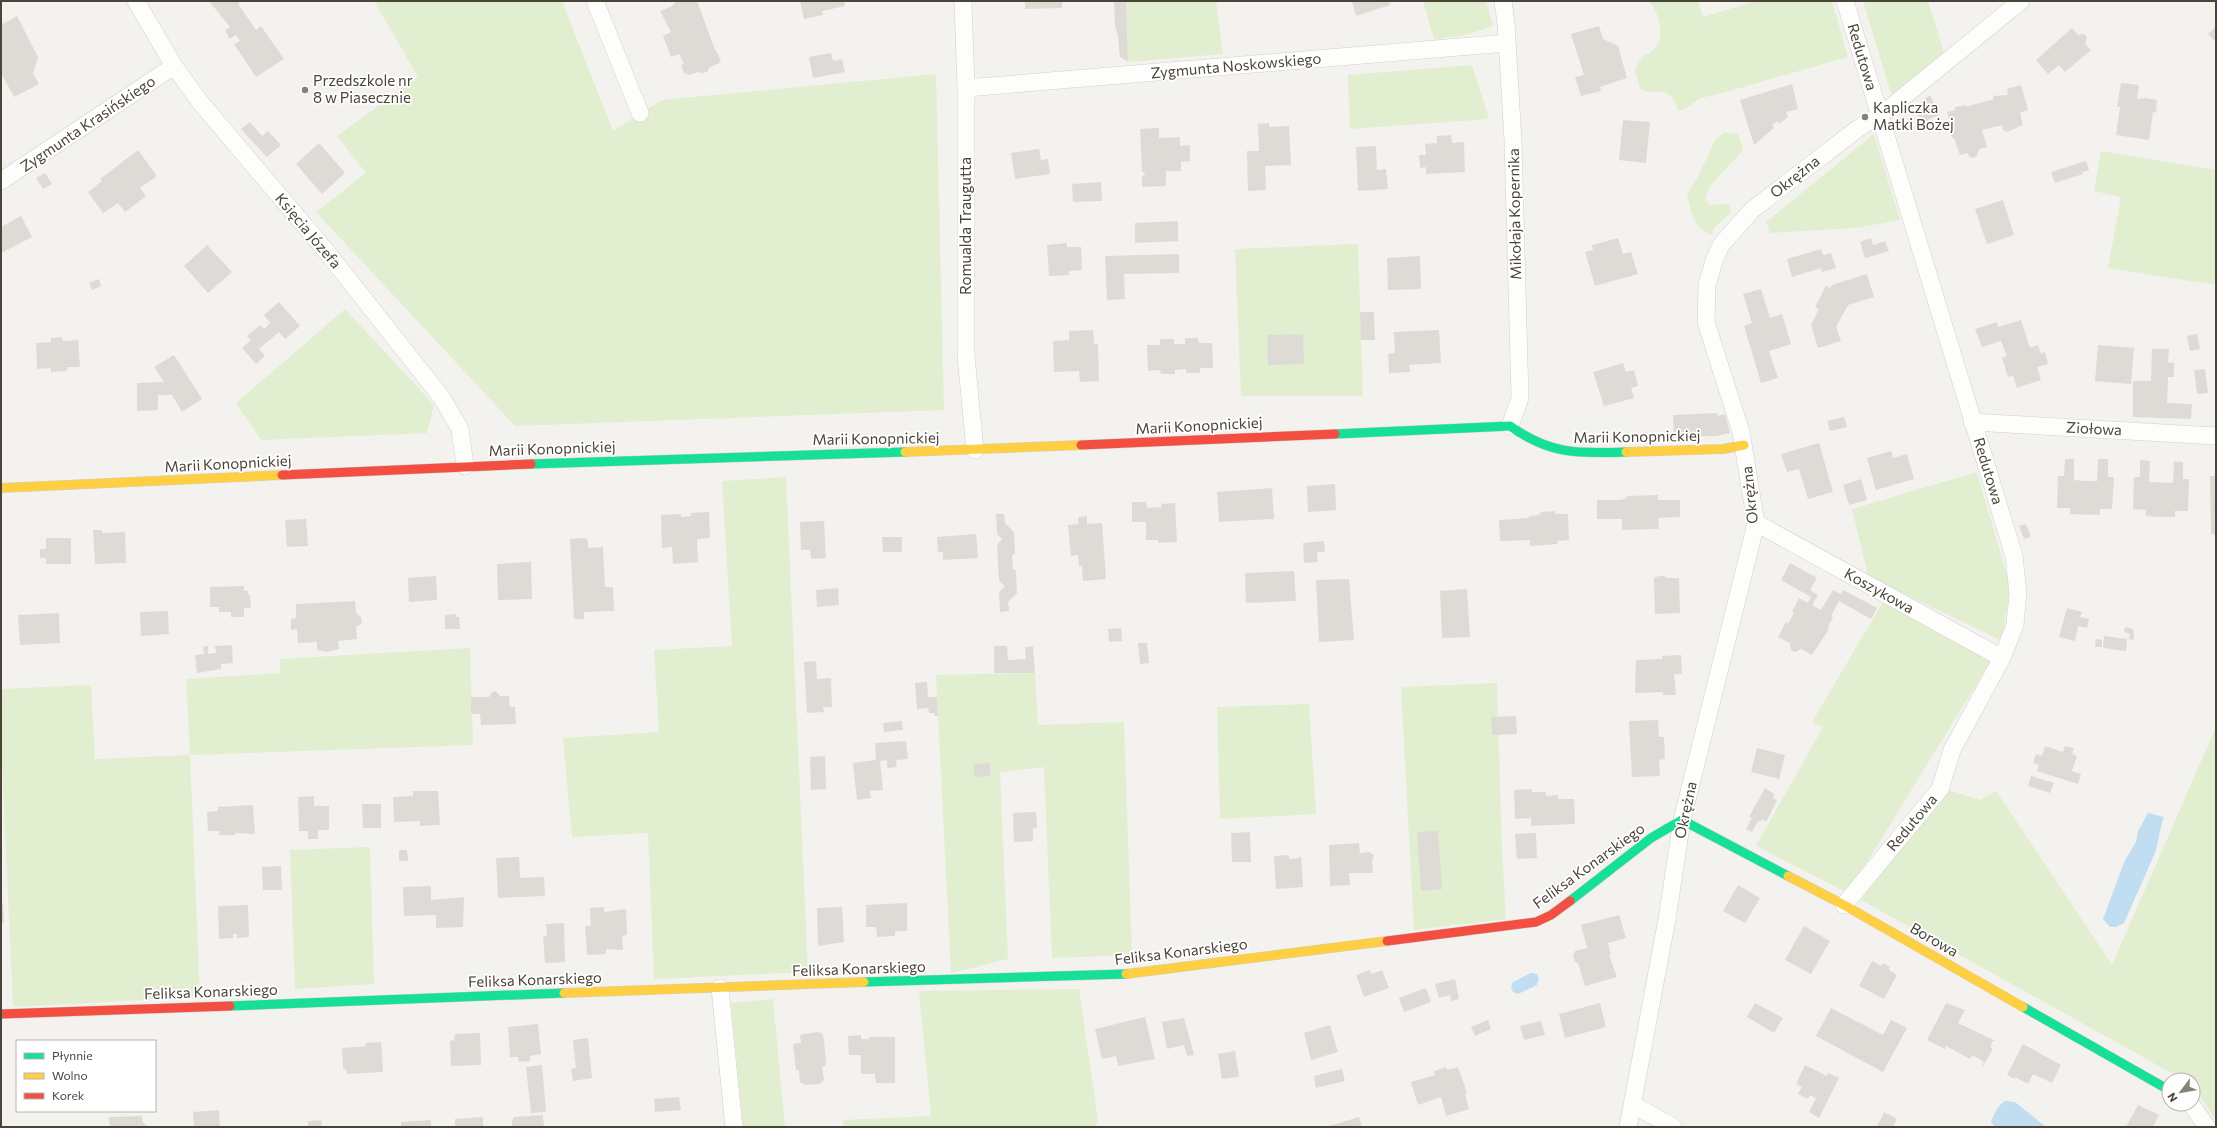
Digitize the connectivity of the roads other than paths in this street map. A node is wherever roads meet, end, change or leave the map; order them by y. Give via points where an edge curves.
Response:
1 (136, 1) edge
2 (595, 1) edge
3 (963, 1) edge
4 (1503, 1) edge
5 (1846, 1) edge
6 (2021, 1) edge
7 (1507, 43) junction
8 (174, 66) junction
9 (966, 88) junction
10 (640, 113) dead end
11 (1879, 113) junction
12 (1, 181) edge
13 (1972, 422) junction
14 (1510, 426) junction
15 (2216, 436) edge
16 (1744, 445) junction
17 (975, 450) junction
18 (465, 466) junction
19 (1, 488) edge
20 (1756, 523) junction
21 (2002, 658) junction
22 (1682, 820) junction
23 (1844, 905) junction
24 (720, 988) junction
25 (1, 1014) edge
26 (2161, 1085) edge
27 (1634, 1105) junction
28 (2197, 1112) edge
29 (734, 1127) edge
30 (1628, 1127) edge
31 (1673, 1127) edge
32 (2207, 1127) edge

1 - 8 street, Księcia Józefa
2 - 10 street
3 - 9 street, Romualda Traugutta
4 - 7 street, Mikołaja Kopernika
5 - 11 street, Redutowa
6 - 11 street, Okrężna via 1892,106
7 - 9 street, Zygmunta Noskowskiego
7 - 14 street, Mikołaja Kopernika via 1513,141 1520,398
8 - 12 street, Zygmunta Krasińskiego
8 - 18 street, Księcia Józefa via 229,137 326,251 442,398 460,428
9 - 17 street, Romualda Traugutta via 966,356
11 - 13 street, Redutowa
11 - 16 street, Okrężna via 1752,210 1721,245 1714,261 1707,285 1706,322
13 - 15 street, Ziołowa
13 - 21 street, Redutowa via 2014,556 2018,593 2015,625
14 - 16 street, Marii Konopnickiej via 1547,448 1576,453 1723,450
14 - 17 street, Marii Konopnickiej
16 - 20 street, Okrężna
17 - 18 street, Marii Konopnickiej
18 - 19 street, Marii Konopnickiej
20 - 21 street, Koszykowa
20 - 22 street, Okrężna
21 - 23 street, Redutowa via 1952,750 1940,789
22 - 23 street, Borowa
22 - 24 street, Feliksa Konarskiego via 1651,838 1551,915 1536,922 1116,975
22 - 27 street, Okrężna
23 - 26 street, Borowa
24 - 25 street, Feliksa Konarskiego
24 - 29 street
27 - 30 street, Okrężna
27 - 31 street
28 - 32 street

